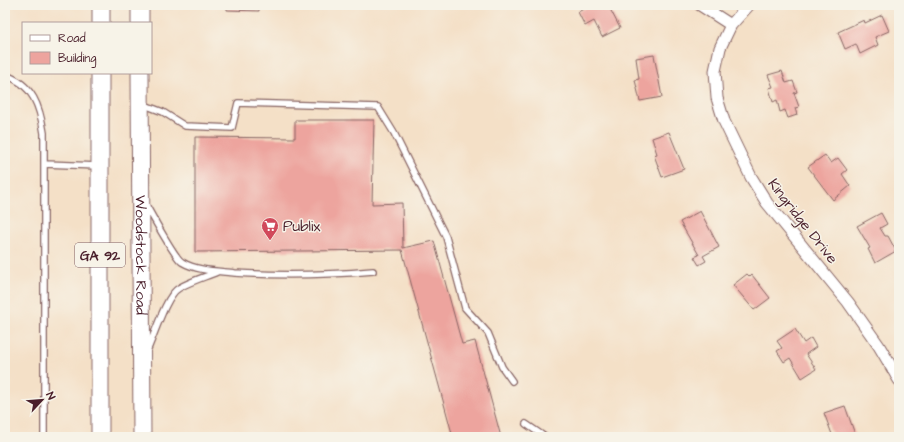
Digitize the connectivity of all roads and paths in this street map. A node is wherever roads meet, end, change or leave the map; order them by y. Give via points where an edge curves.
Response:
1 (101, 5) edge
2 (140, 5) edge
3 (700, 5) edge
4 (749, 5) edge
5 (101, 22) edge
6 (140, 22) edge
7 (732, 25) junction
8 (100, 74) edge
9 (140, 74) edge
10 (5, 75) edge
11 (140, 104) junction
12 (44, 164) junction
13 (100, 166) junction
14 (141, 196) junction
15 (218, 271) junction
16 (373, 271) dead end
17 (142, 362) junction
18 (899, 380) edge
19 (512, 381) dead end
20 (526, 424) dead end
21 (44, 437) edge
22 (100, 437) edge
23 (142, 437) edge
24 (545, 437) edge

1 - 5 main road
2 - 6 main road
3 - 7 street
4 - 7 street, Kingridge Drive
7 - 18 street, Kingridge Drive via 720,48 715,71 717,98 724,121 751,177 767,203 848,302
8 - 13 main road, GA 92
9 - 11 main road, Woodstock Road / GA 92
10 - 12 lane via 14,78 28,89 41,112
11 - 14 main road, Woodstock Road / GA 92
11 - 19 lane via 163,112 185,126 232,128 238,103 378,107 394,133 446,237 465,308 488,332 502,367
12 - 13 lane
12 - 21 lane
13 - 22 main road, GA 92
14 - 15 lane via 180,262 196,268
14 - 17 main road, Woodstock Road / GA 92
15 - 16 lane via 331,275
15 - 17 lane via 178,288 163,308 156,332
17 - 23 main road, Woodstock Road / GA 92
20 - 24 lane

